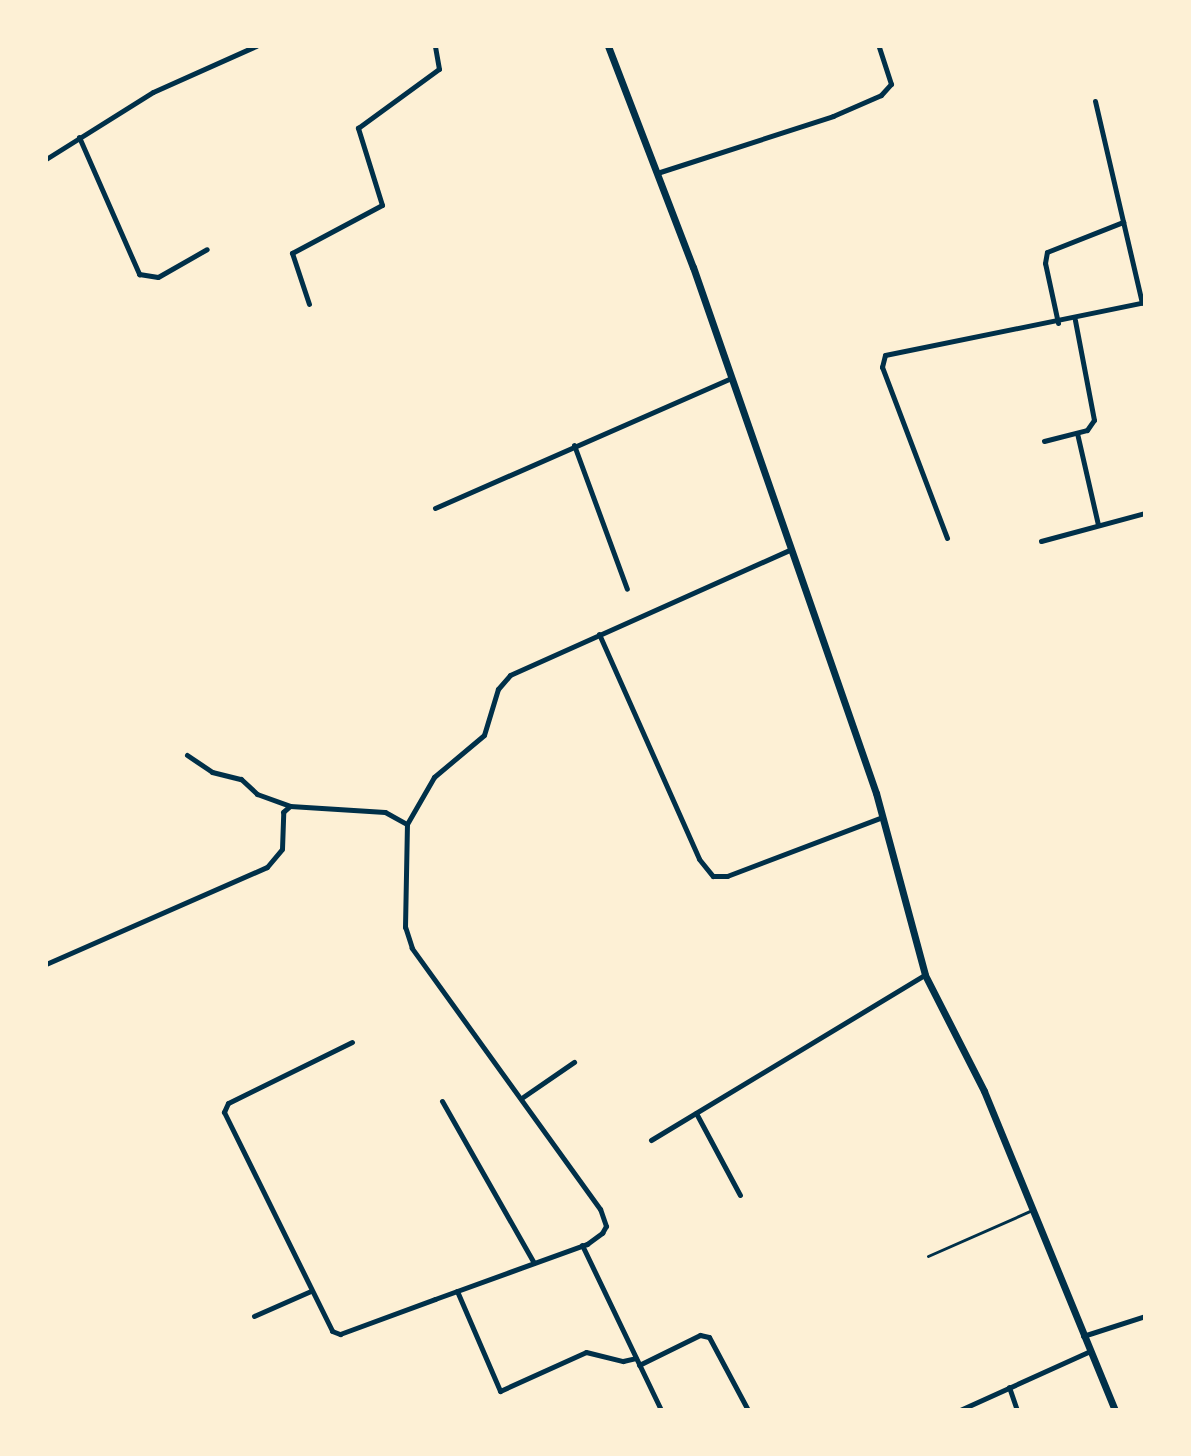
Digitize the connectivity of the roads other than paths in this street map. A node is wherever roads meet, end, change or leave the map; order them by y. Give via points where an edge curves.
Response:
1 (256, 46) edge
2 (435, 46) edge
3 (608, 46) edge
4 (879, 46) edge
5 (1095, 101) dead end
6 (79, 137) junction
7 (46, 159) edge
8 (657, 173) junction
9 (1123, 222) junction
10 (207, 249) dead end
11 (1144, 303) edge
12 (309, 304) dead end
13 (1075, 320) junction
14 (1058, 323) junction
15 (731, 378) junction
16 (1077, 433) junction
17 (1044, 441) dead end
18 (574, 445) junction
19 (435, 508) dead end
20 (1145, 513) edge
21 (1098, 525) junction
22 (947, 538) dead end
23 (1041, 541) dead end
24 (790, 550) junction
25 (627, 589) dead end
26 (599, 634) junction
27 (187, 755) dead end
28 (290, 806) junction
29 (882, 817) junction
30 (407, 824) junction
31 (46, 964) edge
32 (925, 975) junction
33 (352, 1042) dead end
34 (574, 1062) dead end
35 (523, 1097) junction
36 (442, 1101) dead end
37 (696, 1113) junction
38 (651, 1140) dead end
39 (740, 1195) dead end
40 (1030, 1211) junction
41 (582, 1245) junction
42 (928, 1256) dead end
43 (534, 1263) junction
44 (311, 1291) junction
45 (457, 1291) junction
46 (254, 1316) dead end
47 (1145, 1316) edge
48 (1083, 1336) junction
49 (1090, 1351) junction
50 (638, 1361) junction
51 (1009, 1387) junction
52 (661, 1410) edge
53 (748, 1410) edge
54 (960, 1410) edge
55 (1017, 1410) edge
56 (1115, 1410) edge

1 - 6 street via 153,92
2 - 12 street via 439,69 358,128 382,205 292,253
3 - 8 street
4 - 8 street via 891,84 881,95 833,116
5 - 9 street
6 - 7 street
6 - 10 street via 139,274 158,277
8 - 15 street
9 - 11 street
9 - 14 street via 1047,252
11 - 13 street
13 - 14 street
13 - 16 street via 1094,420
14 - 22 street via 893,350 882,361
15 - 18 street
15 - 24 street
16 - 17 street
16 - 21 street
18 - 19 street
18 - 25 street
20 - 21 street
21 - 23 street
24 - 26 street
24 - 29 street
26 - 29 street via 699,859 713,876 727,876
26 - 30 street via 504,681 484,735 434,777
27 - 28 street
28 - 30 street via 385,812
28 - 31 street via 283,812 282,849 267,867
29 - 32 street
30 - 35 street via 407,936 422,964
32 - 37 street
32 - 40 street via 984,1091
33 - 44 street via 228,1103 224,1112
34 - 35 street
35 - 41 street via 605,1218 602,1233
36 - 43 street
37 - 38 street
37 - 39 street
40 - 42 lane
40 - 48 street
41 - 43 street
41 - 50 street
43 - 45 street
44 - 45 street via 336,1334
44 - 46 street
45 - 50 street via 500,1391 586,1352
47 - 48 street
48 - 49 street
49 - 51 street
49 - 56 street
50 - 52 street
50 - 53 street via 700,1335 709,1337
51 - 54 street
51 - 55 street

